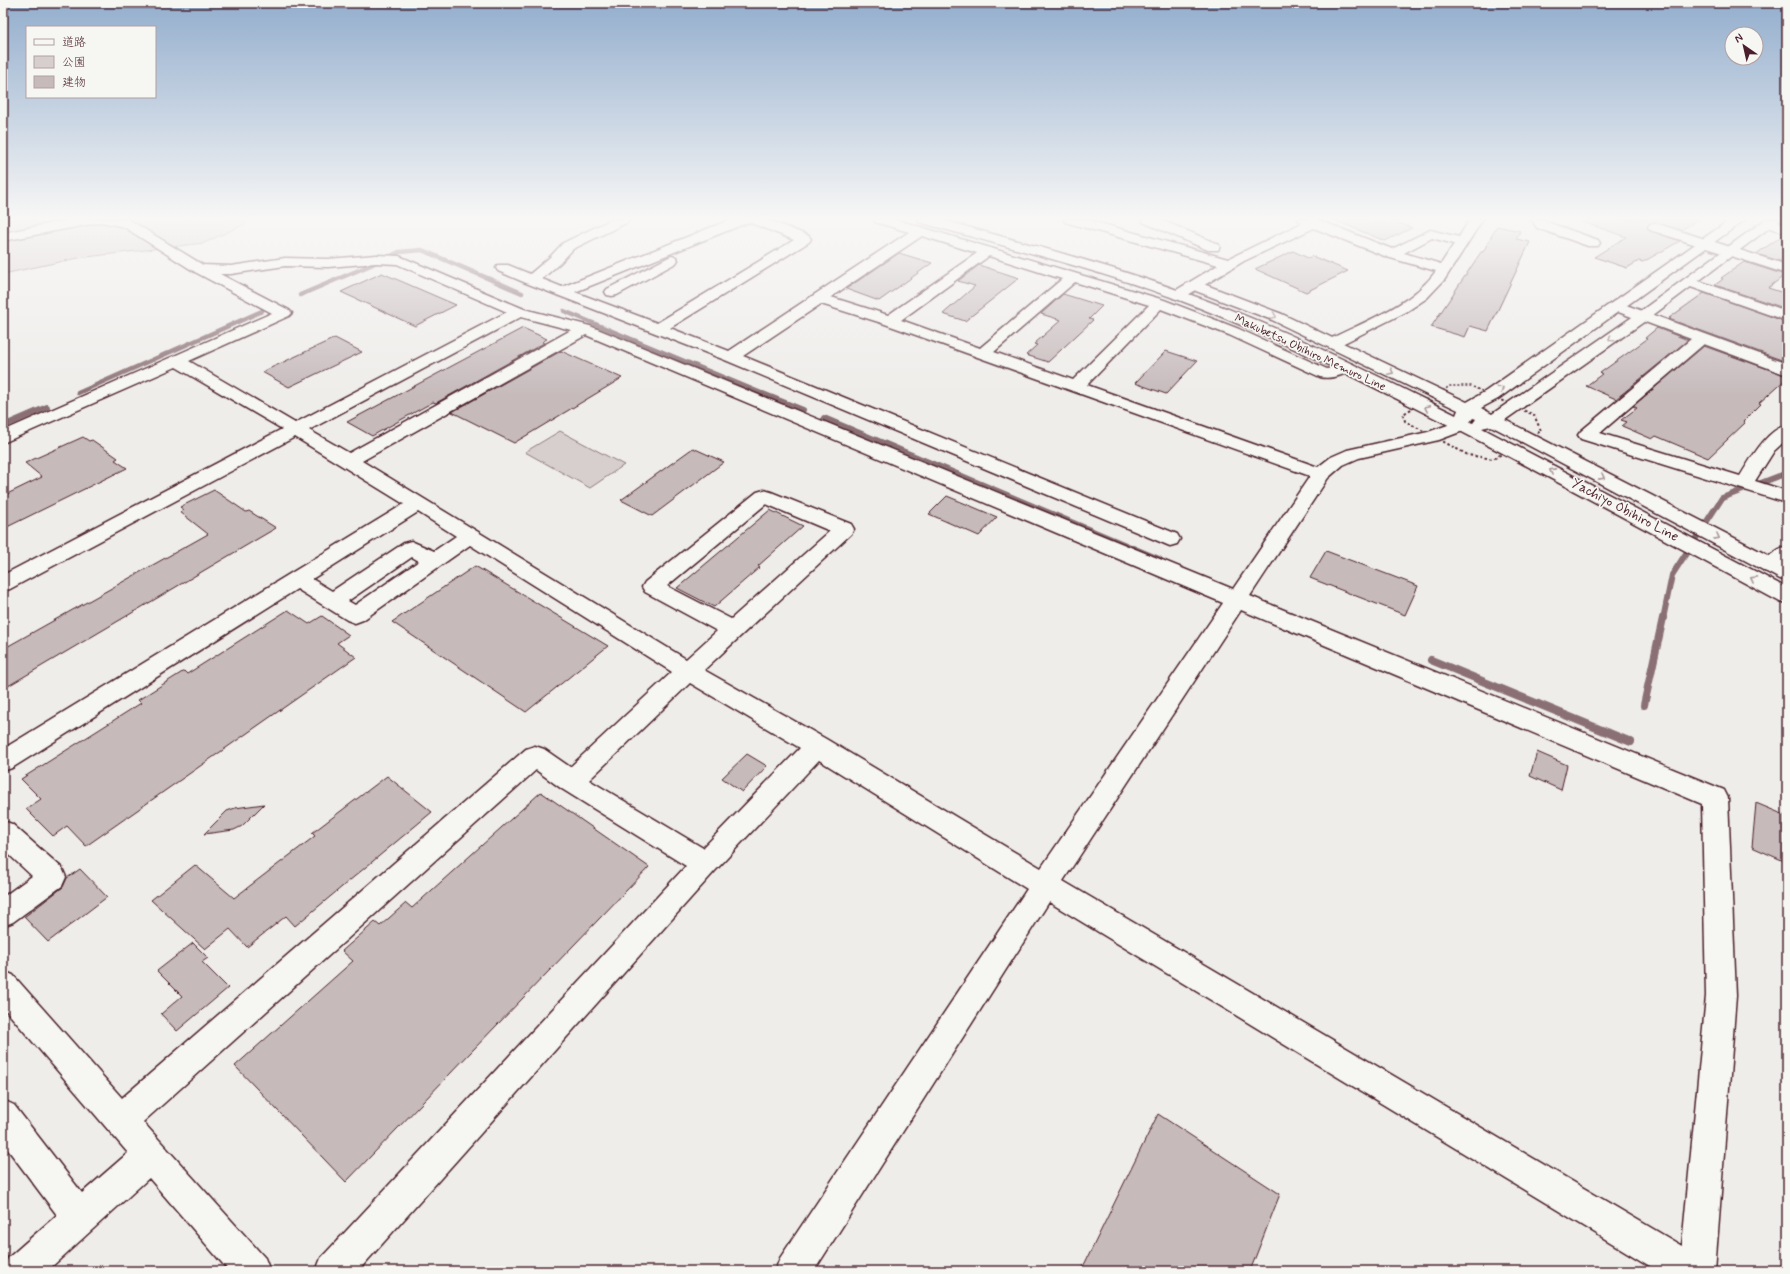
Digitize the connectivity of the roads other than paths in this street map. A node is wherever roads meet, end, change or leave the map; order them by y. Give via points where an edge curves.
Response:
1 (218, 278) edge
2 (442, 278) edge
3 (527, 278) edge
4 (593, 278) edge
5 (637, 278) edge
6 (740, 278) edge
7 (848, 278) edge
8 (950, 278) edge
9 (1071, 278) edge
10 (1078, 278) edge
11 (1127, 278) edge
12 (1170, 278) edge
13 (1206, 278) edge
14 (1438, 278) edge
15 (1657, 278) edge
16 (1695, 278) edge
17 (531, 280) joint
18 (1690, 282) junction
19 (1194, 286) junction
20 (562, 292) junction
21 (612, 292) dead end
22 (1178, 295) junction
23 (820, 299) junction
24 (1160, 303) junction
25 (1618, 307) junction
26 (519, 312) junction
27 (1643, 316) junction
28 (1787, 316) edge
29 (890, 321) junction
30 (585, 329) junction
31 (658, 329) junction
32 (1702, 338) junction
33 (1334, 343) junction
34 (982, 354) junction
35 (731, 357) junction
36 (177, 361) junction
37 (1348, 368) junction
38 (1787, 370) edge
39 (1076, 387) junction
40 (1464, 417) junction
41 (1492, 421) junction
42 (297, 430) junction
43 (1787, 430) edge
44 (3, 438) edge
45 (349, 461) junction
46 (1321, 474) junction
47 (1744, 484) junction
48 (1787, 497) edge
49 (418, 504) junction
50 (470, 536) junction
51 (1170, 539) dead end
52 (1787, 552) edge
53 (1779, 570) edge
54 (296, 579) junction
55 (3, 584) edge
56 (1787, 597) edge
57 (1237, 600) junction
58 (733, 630) junction
59 (688, 670) junction
60 (818, 746) junction
61 (3, 761) edge
62 (571, 782) junction
63 (3, 832) edge
64 (705, 864) junction
65 (1045, 885) junction
66 (3, 913) edge
67 (3, 985) edge
68 (3, 1116) edge
69 (121, 1120) junction
70 (150, 1154) junction
71 (80, 1218) junction
72 (21, 1271) edge
73 (252, 1271) edge
74 (334, 1271) edge
75 (793, 1271) edge
76 (1691, 1271) edge
77 (1697, 1271) edge

1 - 36 street via 284,313
2 - 26 street
3 - 17 street
4 - 20 street
5 - 21 street
6 - 31 street
7 - 23 street
8 - 29 street
9 - 34 street
10 - 24 street
11 - 22 street, Makubetsu Obihiro Memuro Line
12 - 19 street, Makubetsu Obihiro Memuro Line
13 - 19 street
14 - 33 street via 1422,295 1401,309
15 - 25 street
16 - 18 street
17 - 20 street
18 - 27 street
18 - 28 street
19 - 22 street
19 -> 33 street, Makubetsu Obihiro Memuro Line via 1277,317
20 - 31 street
22 - 37 street, Makubetsu Obihiro Memuro Line via 1270,332
23 - 29 street
23 - 35 street
24 - 37 street via 1234,332 1326,374
24 - 39 street
25 - 27 street
40 -> 25 street
26 - 30 street
26 - 42 street
27 - 32 street
27 -> 41 street
29 - 34 street
30 - 45 street
30 - 57 street
31 - 35 street
32 - 38 street
32 - 47 street via 1587,435
33 -> 40 street, Makubetsu Obihiro Memuro Line
34 - 39 street
35 - 51 street
36 - 42 street
36 - 44 street
40 -> 37 street, Makubetsu Obihiro Memuro Line
39 - 46 street
40 - 41 street
40 - 46 street via 1433,436 1353,454 1337,461
56 -> 40 street, Yachiyo Obihiro Line via 1510,449
41 -> 53 street, Yachiyo Obihiro Line
42 - 45 street
42 - 55 street
43 - 47 street via 1767,448
45 - 49 street
46 - 57 street
47 - 48 street
49 - 50 street
49 - 54 street
50 - 54 street via 355,615
50 - 59 street
52 - 53 street
54 - 61 street
57 - 65 street
57 - 77 street via 1715,798 1721,996
58 - 58 street via 739,624 844,529 764,496 652,587
58 - 59 street
59 - 60 street
59 - 62 street
60 - 64 street
60 - 65 street
62 - 64 street
62 - 69 street via 535,756
63 - 66 street via 52,877
64 - 74 street
65 - 75 street
65 - 76 street
67 - 69 street
68 - 71 street
69 - 70 street
70 - 71 street
70 - 73 street
71 - 72 street

